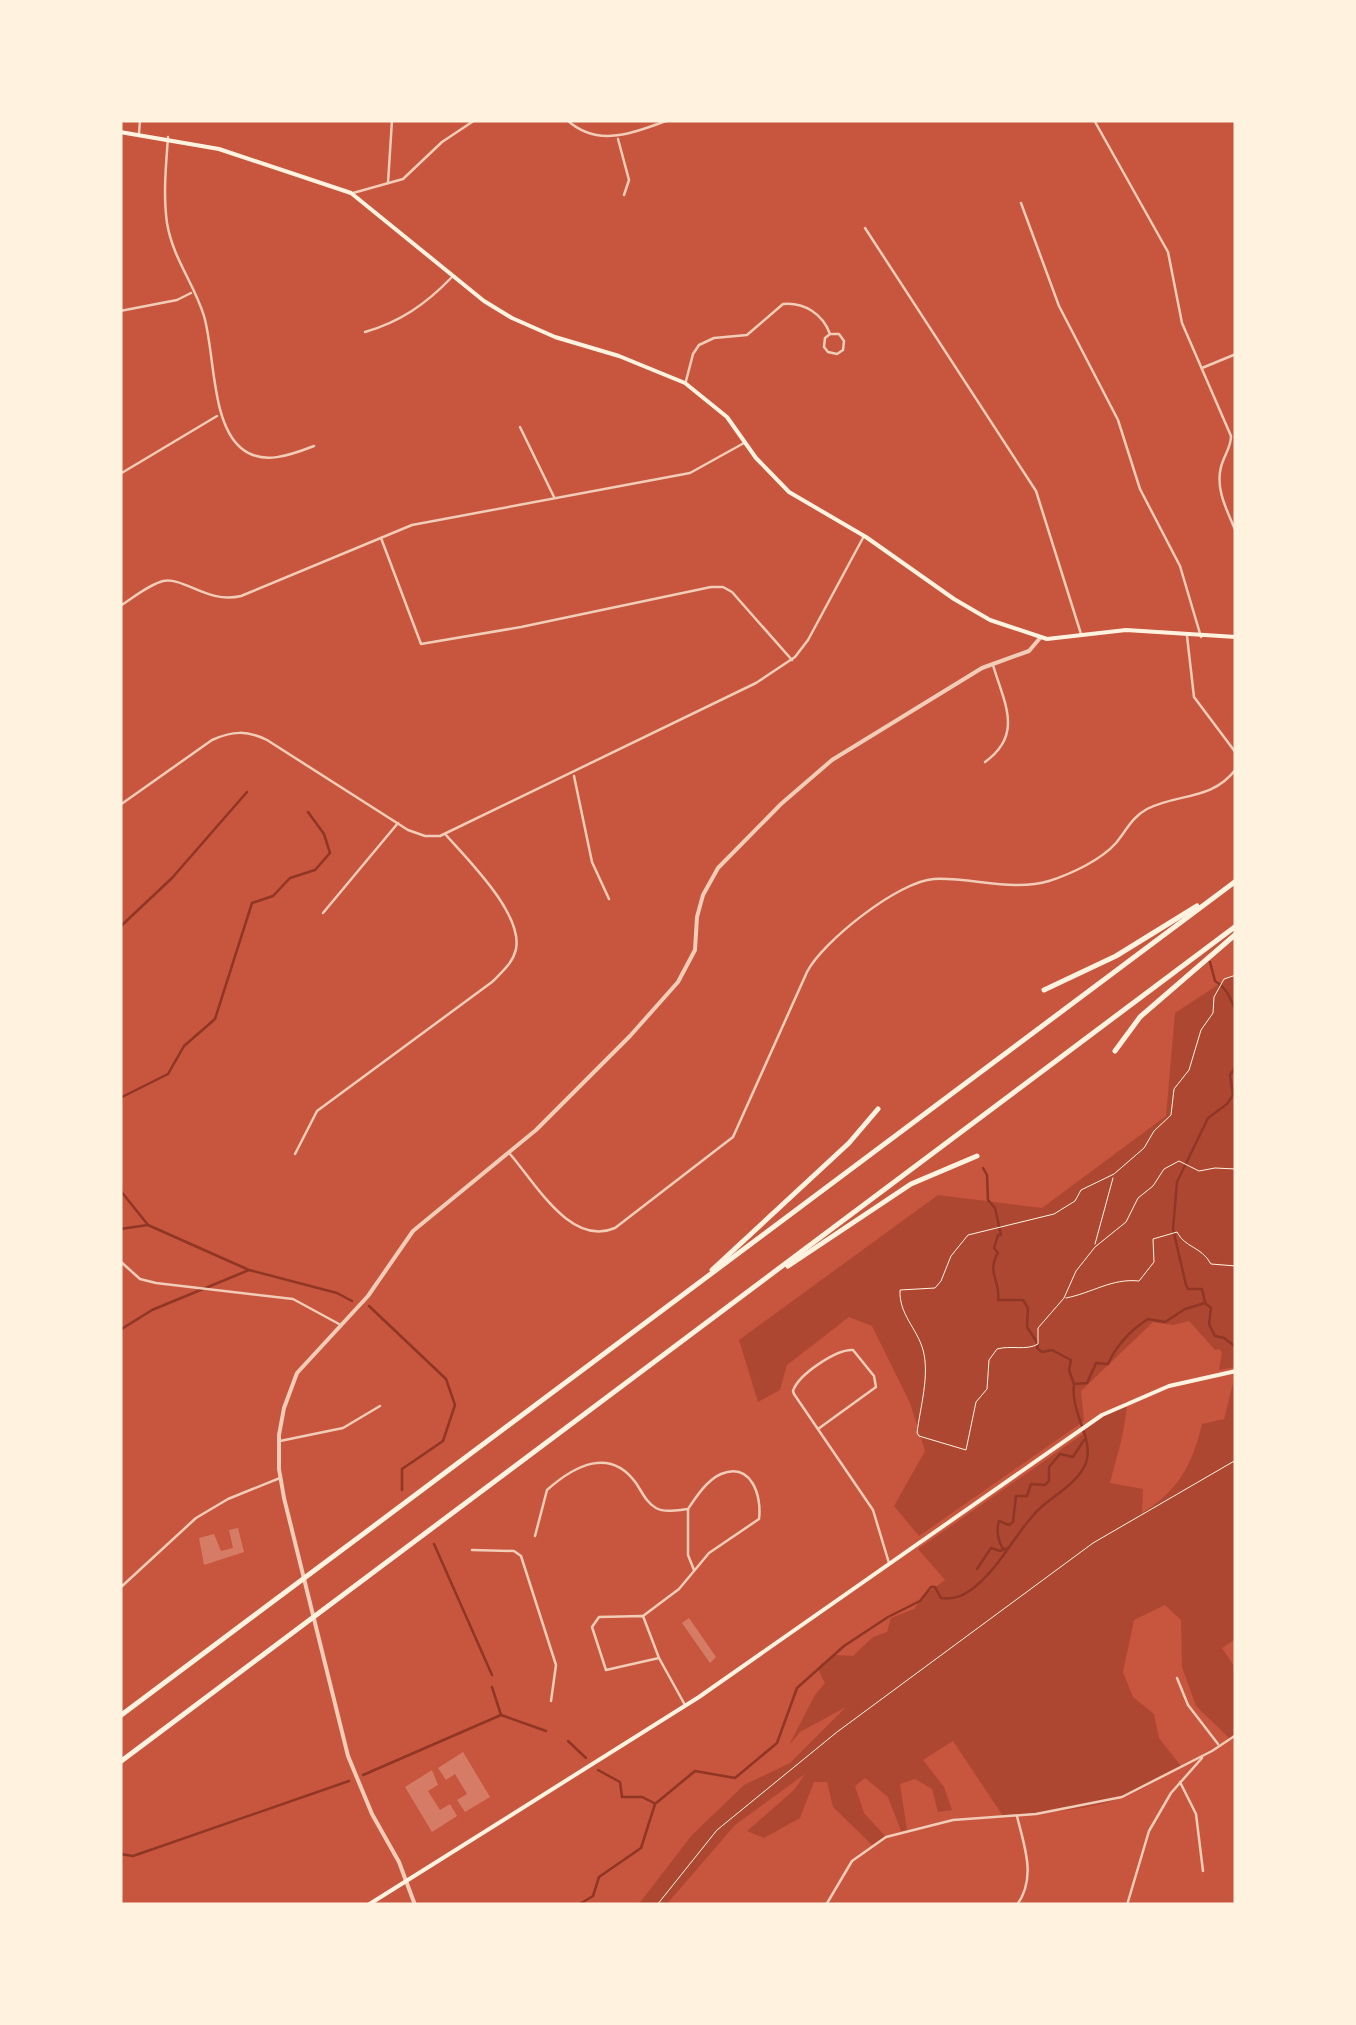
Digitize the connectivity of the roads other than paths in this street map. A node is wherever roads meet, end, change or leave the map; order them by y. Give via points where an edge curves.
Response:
1 (140, 120) edge
2 (392, 120) edge
3 (475, 120) edge
4 (568, 120) edge
5 (669, 120) edge
6 (1094, 120) edge
7 (120, 132) edge
8 (139, 133) junction
9 (617, 137) junction
10 (168, 138) junction
11 (388, 184) junction
12 (351, 193) junction
13 (624, 195) dead end
14 (1021, 203) dead end
15 (865, 228) dead end
16 (454, 275) junction
17 (193, 292) junction
18 (120, 311) edge
19 (365, 332) dead end
20 (830, 334) junction
21 (1236, 354) edge
22 (1201, 368) junction
23 (685, 382) junction
24 (220, 414) junction
25 (520, 427) dead end
26 (1234, 442) edge
27 (744, 443) junction
28 (314, 446) dead end
29 (120, 474) edge
30 (554, 498) junction
31 (1236, 532) edge
32 (380, 536) junction
33 (864, 536) junction
34 (120, 606) edge
35 (1082, 636) junction
36 (1186, 636) junction
37 (1200, 637) junction
38 (1236, 637) edge
39 (1040, 638) junction
40 (792, 660) junction
41 (993, 663) junction
42 (1236, 752) edge
43 (985, 762) dead end
44 (1236, 770) edge
45 (574, 772) junction
46 (120, 805) edge
47 (398, 823) junction
48 (446, 834) junction
49 (1236, 881) edge
50 (1221, 892) junction
51 (609, 898) dead end
52 (322, 913) dead end
53 (1236, 930) edge
54 (1044, 990) dead end
55 (1114, 1050) dead end
56 (878, 1109) dead end
57 (510, 1153) junction
58 (295, 1154) dead end
59 (977, 1156) dead end
60 (120, 1262) edge
61 (702, 1280) junction
62 (752, 1289) junction
63 (341, 1325) junction
64 (1235, 1371) edge
65 (380, 1406) dead end
66 (818, 1429) junction
67 (278, 1442) junction
68 (280, 1478) junction
69 (688, 1509) junction
70 (535, 1536) dead end
71 (472, 1550) dead end
72 (889, 1563) junction
73 (695, 1571) junction
74 (120, 1588) edge
75 (642, 1616) junction
76 (659, 1658) junction
77 (1177, 1678) dead end
78 (551, 1701) dead end
79 (686, 1706) junction
80 (120, 1716) edge
81 (1236, 1735) edge
82 (1220, 1746) junction
83 (1204, 1756) junction
84 (120, 1762) edge
85 (1180, 1782) junction
86 (1017, 1816) junction
87 (1203, 1871) dead end
88 (407, 1879) junction
89 (368, 1905) edge
90 (414, 1905) edge
91 (826, 1905) edge
92 (1017, 1905) edge
93 (1127, 1905) edge

1 - 8 street
2 - 11 street
3 - 11 street
4 - 9 street via 587,134
5 - 9 street
6 - 22 street via 1168,252 1180,317
7 - 8 main road
8 - 10 main road
9 - 13 street via 629,180
10 - 12 main road
10 - 17 street via 166,219
11 - 12 street
12 - 16 main road
14 - 37 street via 1058,306 1118,420 1140,489 1180,566
15 - 35 street via 1036,491
16 - 19 street via 420,307
16 - 23 main road via 528,326
17 - 18 street
17 - 24 street via 209,334
20 - 20 street via 824,347 837,354 844,342
20 - 23 street via 815,313 783,304 746,335 699,344
21 - 22 street
22 - 26 street
23 - 27 main road via 727,417
24 - 28 street via 239,447 252,455 276,458
24 - 29 street
25 - 30 street
26 - 31 street via 1219,485
27 - 30 street via 690,473
27 - 33 main road via 789,492
30 - 32 street
32 - 34 street via 241,596 215,598 168,581
32 - 40 street via 421,644 723,587
33 - 39 main road via 990,620
33 - 40 street
35 - 36 main road via 1126,630
35 - 39 main road
36 - 37 main road
36 - 42 street via 1194,697
37 - 38 main road
39 - 41 street via 1029,651
40 - 45 street
41 - 43 street via 1010,726
41 - 57 street via 832,760 738,846 703,895 695,950 678,982
44 - 57 street via 1207,793 1143,812 1109,849 1055,879 920,881 839,934 809,967 733,1137 615,1228 593,1232 574,1226
45 - 48 street
45 - 51 street via 592,862
46 - 47 street via 212,740 245,732
47 - 48 street via 425,836
47 - 52 street
48 - 58 street via 502,904 516,936 512,959 492,982 316,1110
49 - 50 highway
50 - 54 highway via 1116,956
50 - 61 highway
53 - 55 highway via 1140,1017
53 - 62 highway
56 - 61 highway
57 - 63 street via 408,1237
59 - 62 highway via 911,1184
60 - 63 street via 140,1279 293,1299
61 - 80 highway
62 - 84 highway
63 - 67 street via 294,1378
64 - 72 main road via 1160,1389 1102,1415
65 - 67 street via 343,1428
66 - 66 street via 876,1387 853,1350 841,1351 794,1386
66 - 72 street via 873,1510
67 - 68 street
68 - 74 street via 196,1518
68 - 88 street via 340,1730 354,1774
69 - 70 street via 652,1506 625,1470 598,1462 547,1490
69 - 73 street via 688,1555
69 - 73 street via 722,1474 747,1477 761,1504 759,1518
71 - 78 street via 521,1556 556,1665
72 - 79 main road
73 - 75 street
75 - 76 street
75 - 76 street via 598,1617 592,1627 606,1670
76 - 79 street
77 - 82 street
79 - 88 main road
81 - 82 street
82 - 83 street
83 - 85 street
83 - 86 street via 1122,1797
85 - 87 street via 1196,1814
85 - 93 street via 1149,1831
86 - 91 street via 952,1820 886,1837 852,1861
86 - 92 street via 1029,1866
88 - 89 main road
88 - 90 street

